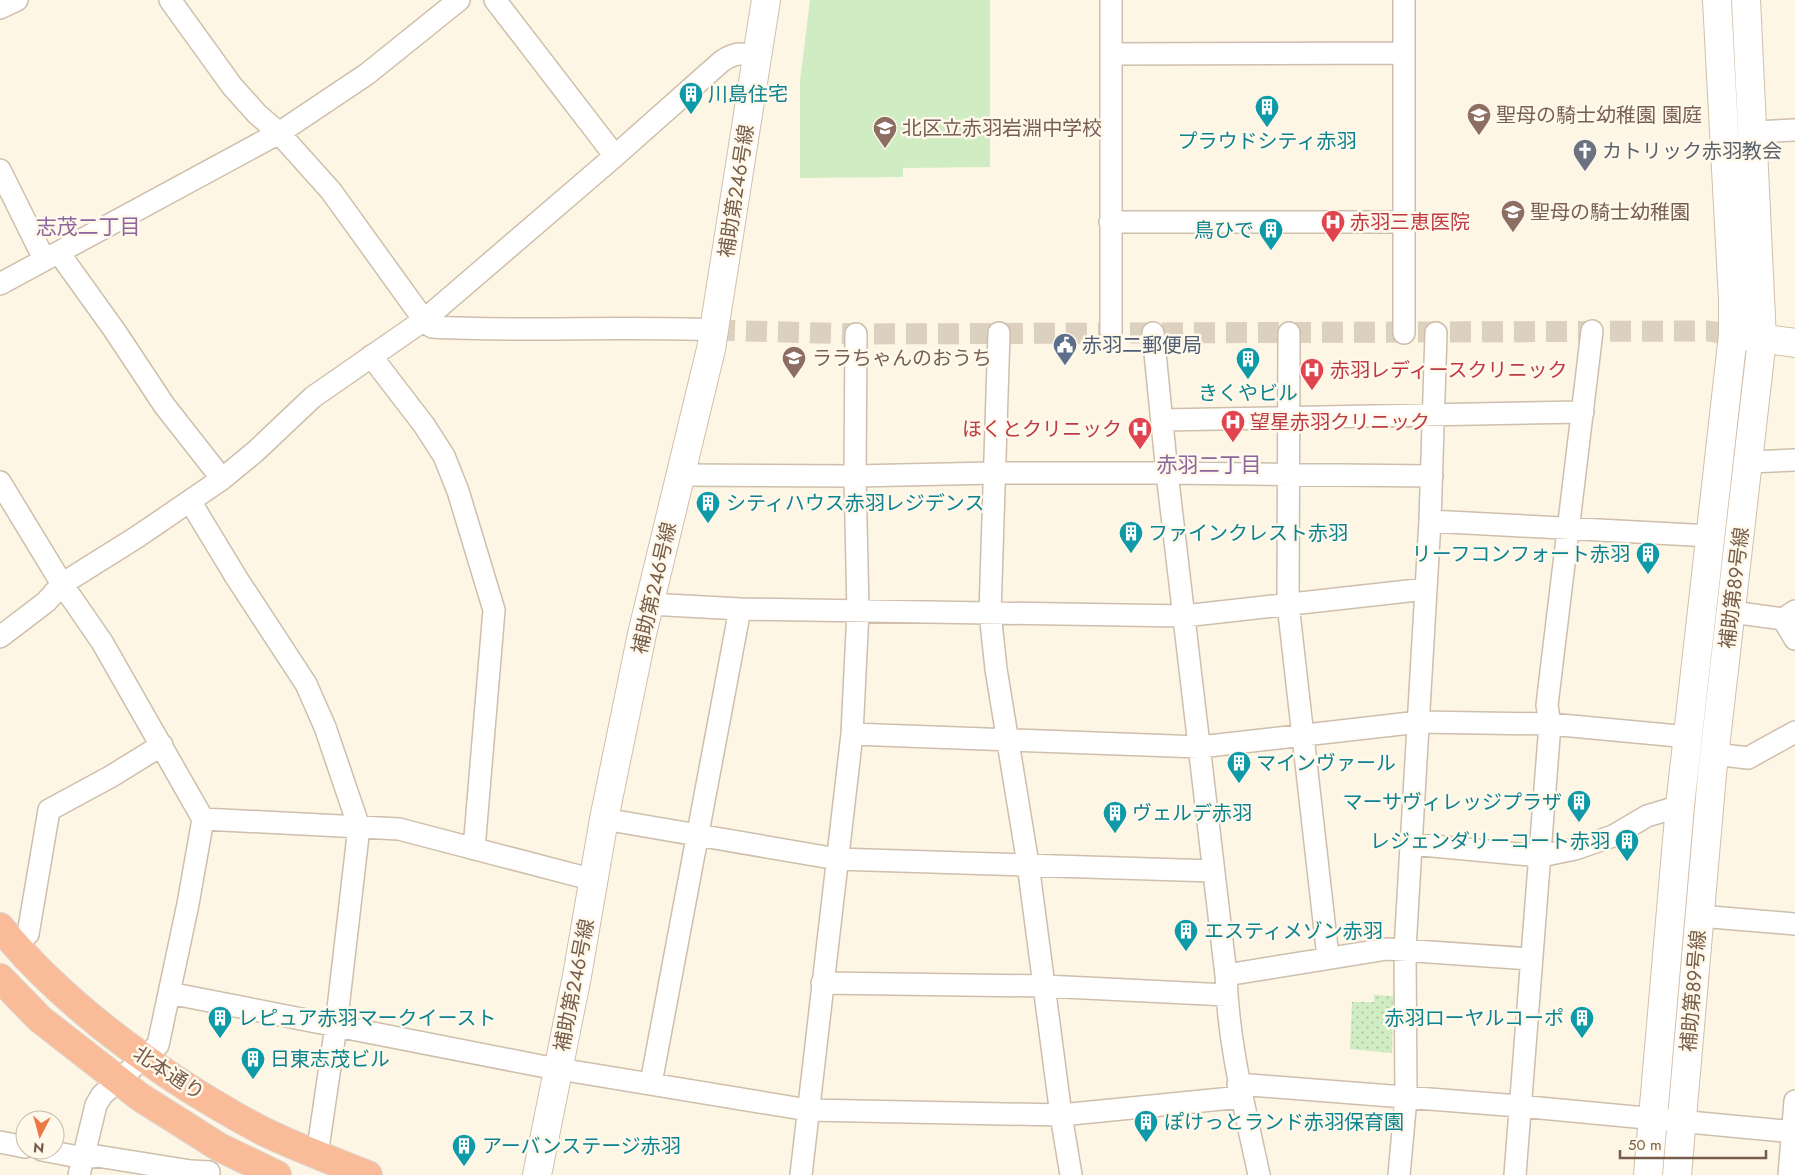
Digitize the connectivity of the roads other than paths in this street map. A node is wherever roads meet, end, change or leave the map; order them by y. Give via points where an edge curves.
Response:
1 (17, 0) edge
2 (170, 0) edge
3 (459, 0) edge
4 (494, 0) edge
5 (766, 0) edge
6 (1111, 0) edge
7 (1404, 0) edge
8 (1718, 0) edge
9 (1746, 0) edge
10 (0, 8) edge
11 (1404, 53) junction
12 (1112, 54) junction
13 (757, 56) junction
14 (1795, 130) edge
15 (1754, 132) junction
16 (280, 134) junction
17 (615, 156) junction
18 (0, 170) edge
19 (1110, 222) junction
20 (1404, 222) junction
21 (51, 256) junction
22 (0, 284) edge
23 (424, 320) junction
24 (714, 330) junction
25 (1592, 331) dead end
26 (999, 333) dead end
27 (1111, 333) dead end
28 (1154, 333) dead end
29 (1289, 333) dead end
30 (1404, 333) dead end
31 (1436, 333) dead end
32 (856, 334) dead end
33 (1733, 335) junction
34 (1762, 339) junction
35 (1795, 344) edge
36 (372, 356) junction
37 (1583, 412) junction
38 (1434, 415) junction
39 (1288, 417) junction
40 (1162, 420) junction
41 (1795, 460) edge
42 (1749, 462) junction
43 (1167, 473) junction
44 (994, 474) junction
45 (1289, 474) junction
46 (681, 475) junction
47 (856, 476) junction
48 (1432, 476) junction
49 (222, 479) junction
50 (0, 482) edge
51 (190, 501) junction
52 (1430, 521) junction
53 (1569, 529) junction
54 (1711, 536) junction
55 (62, 584) junction
56 (1426, 589) junction
57 (649, 604) junction
58 (1288, 604) junction
59 (740, 609) junction
60 (858, 611) junction
61 (1732, 612) junction
62 (990, 613) junction
63 (1789, 615) edge
64 (1184, 616) junction
65 (0, 637) edge
66 (1795, 639) edge
67 (1419, 722) junction
68 (1550, 724) junction
69 (1795, 732) edge
70 (852, 734) junction
71 (1303, 736) junction
72 (1689, 737) junction
73 (1009, 740) junction
74 (162, 745) junction
75 (1200, 747) junction
76 (1715, 754) junction
77 (1680, 806) junction
78 (203, 819) junction
79 (604, 819) junction
80 (359, 827) junction
81 (697, 835) junction
82 (1412, 844) junction
83 (474, 849) junction
84 (1541, 856) junction
85 (837, 859) junction
86 (1028, 864) junction
87 (1213, 871) junction
88 (594, 880) junction
89 (1699, 916) junction
90 (1795, 924) edge
91 (7, 936) edge
92 (1406, 950) junction
93 (1328, 957) junction
94 (1531, 959) junction
95 (0, 978) edge
96 (822, 983) junction
97 (1227, 985) junction
98 (1045, 986) junction
99 (169, 993) junction
100 (336, 1026) junction
101 (143, 1058) junction
102 (558, 1068) junction
103 (118, 1081) junction
104 (651, 1084) junction
105 (1240, 1091) junction
106 (1406, 1098) junction
107 (1795, 1101) edge
108 (1519, 1106) junction
109 (808, 1110) junction
110 (1061, 1115) junction
111 (1654, 1119) junction
112 (1681, 1120) junction
113 (1793, 1131) edge
114 (0, 1142) edge
115 (15, 1145) edge
116 (219, 1147) junction
117 (317, 1156) junction
118 (65, 1160) edge
119 (82, 1167) edge
120 (208, 1173) edge
121 (277, 1175) edge
122 (368, 1175) edge
123 (537, 1175) edge
124 (801, 1175) edge
125 (1071, 1175) edge
126 (1259, 1175) edge
127 (1398, 1175) edge
128 (1515, 1175) edge
129 (1648, 1175) edge
130 (1677, 1175) edge
131 (1789, 1175) edge

1 - 10 street
2 - 16 street via 232,86
3 - 16 street via 367,74
4 - 17 street
5 - 13 street, 補助第246号線
6 - 12 street
7 - 11 street
8 - 33 street, 補助第89号線
9 - 15 street, 補助第89号線
11 - 12 street
11 - 20 street
12 - 19 street
13 - 17 street via 730,55
13 - 24 street, 補助第246号線
14 - 15 street
15 - 34 street, 補助第89号線
16 - 21 street
16 - 23 street via 331,191
17 - 23 street
18 - 21 street
19 - 20 street
19 - 27 street
20 - 30 street
21 - 22 street
21 - 49 street via 115,331 164,405
23 - 24 street via 432,327 451,328
23 - 36 street
24 - 46 street, 補助第246号線
25 - 37 street
26 - 44 street
28 - 40 street
29 - 39 street
31 - 38 street
32 - 47 street
33 - 34 street
33 - 54 street, 補助第89号線
34 - 35 street
34 - 42 street, 補助第89号線
36 - 49 street via 313,397
36 - 83 street via 444,456 458,491 494,610
37 - 38 street
37 - 53 street
38 - 39 street
38 - 48 street
39 - 40 street
39 - 45 street
40 - 43 street
41 - 42 street
42 - 61 street, 補助第89号線
43 - 44 street
43 - 45 street
43 - 64 street
44 - 47 street
44 - 62 street
45 - 48 street
45 - 58 street
46 - 47 street
46 - 57 street, 補助第246号線
47 - 60 street
48 - 52 street
49 - 51 street
50 - 55 street
51 - 55 street
51 - 80 street via 306,684 325,728
52 - 53 street
52 - 56 street
53 - 54 street
53 - 68 street via 1547,705
54 - 72 street, 補助第89号線
55 - 65 street via 46,602
55 - 74 street via 102,642
56 - 58 street
56 - 67 street
57 - 59 street
57 - 79 street, 補助第246号線
58 - 64 street
58 - 71 street
59 - 60 street
59 - 81 street
60 - 62 street
60 - 70 street
61 - 63 street
61 - 76 street, 補助第89号線
62 - 64 street
62 - 73 street
63 - 66 street
64 - 75 street
67 - 68 street
67 - 71 street
67 - 82 street
68 - 72 street
68 - 84 street
69 - 76 street via 1748,758
70 - 73 street
70 - 85 street
71 - 75 street
71 - 93 street
72 - 77 street, 補助第89号線
73 - 75 street
73 - 86 street
74 - 78 street
74 - 91 street via 49,810 28,934
75 - 87 street
76 - 89 street, 補助第89号線
77 - 84 street via 1648,816 1613,836
77 - 111 street, 補助第89号線
78 - 80 street
78 - 99 street
79 - 81 street
79 - 88 street, 補助第246号線
80 - 83 street via 399,829
80 - 100 street
81 - 85 street
81 - 104 street
82 - 84 street
82 - 92 street
83 - 88 street
84 - 94 street
85 - 86 street
85 - 96 street
86 - 87 street
86 - 98 street
87 - 97 street
88 - 102 street, 補助第246号線
89 - 90 street
89 - 112 street, 補助第89号線
91 - 101 highway, 北本通り via 77,1005
92 - 93 street via 1387,949
92 - 94 street
92 - 106 street
93 - 97 street
94 - 108 street
95 - 103 highway, 北本通り via 40,1019
96 - 98 street
96 - 109 street
97 - 98 street
97 - 105 street
98 - 110 street
99 - 100 street
99 - 101 street via 158,1045
100 - 102 street
100 - 117 street
101 - 103 street
101 - 117 highway, 北本通り via 220,1107
102 - 104 street
102 - 123 street, 補助第246号線
103 - 116 highway, 北本通り
103 - 119 street via 96,1105
104 - 109 street
105 - 106 street via 1317,1089
105 - 110 street
105 - 126 street
106 - 108 street
106 - 127 street
107 - 113 street
108 - 111 street
108 - 128 street
109 - 110 street
109 - 124 street
110 - 125 street
111 - 112 street
111 - 129 street, 補助第89号線
112 - 113 street
112 - 130 street, 補助第89号線
113 - 131 street
114 - 115 street
116 - 120 street
116 - 121 highway, 北本通り
117 - 122 highway, 北本通り
118 - 119 street
119 - 120 street via 97,1156

